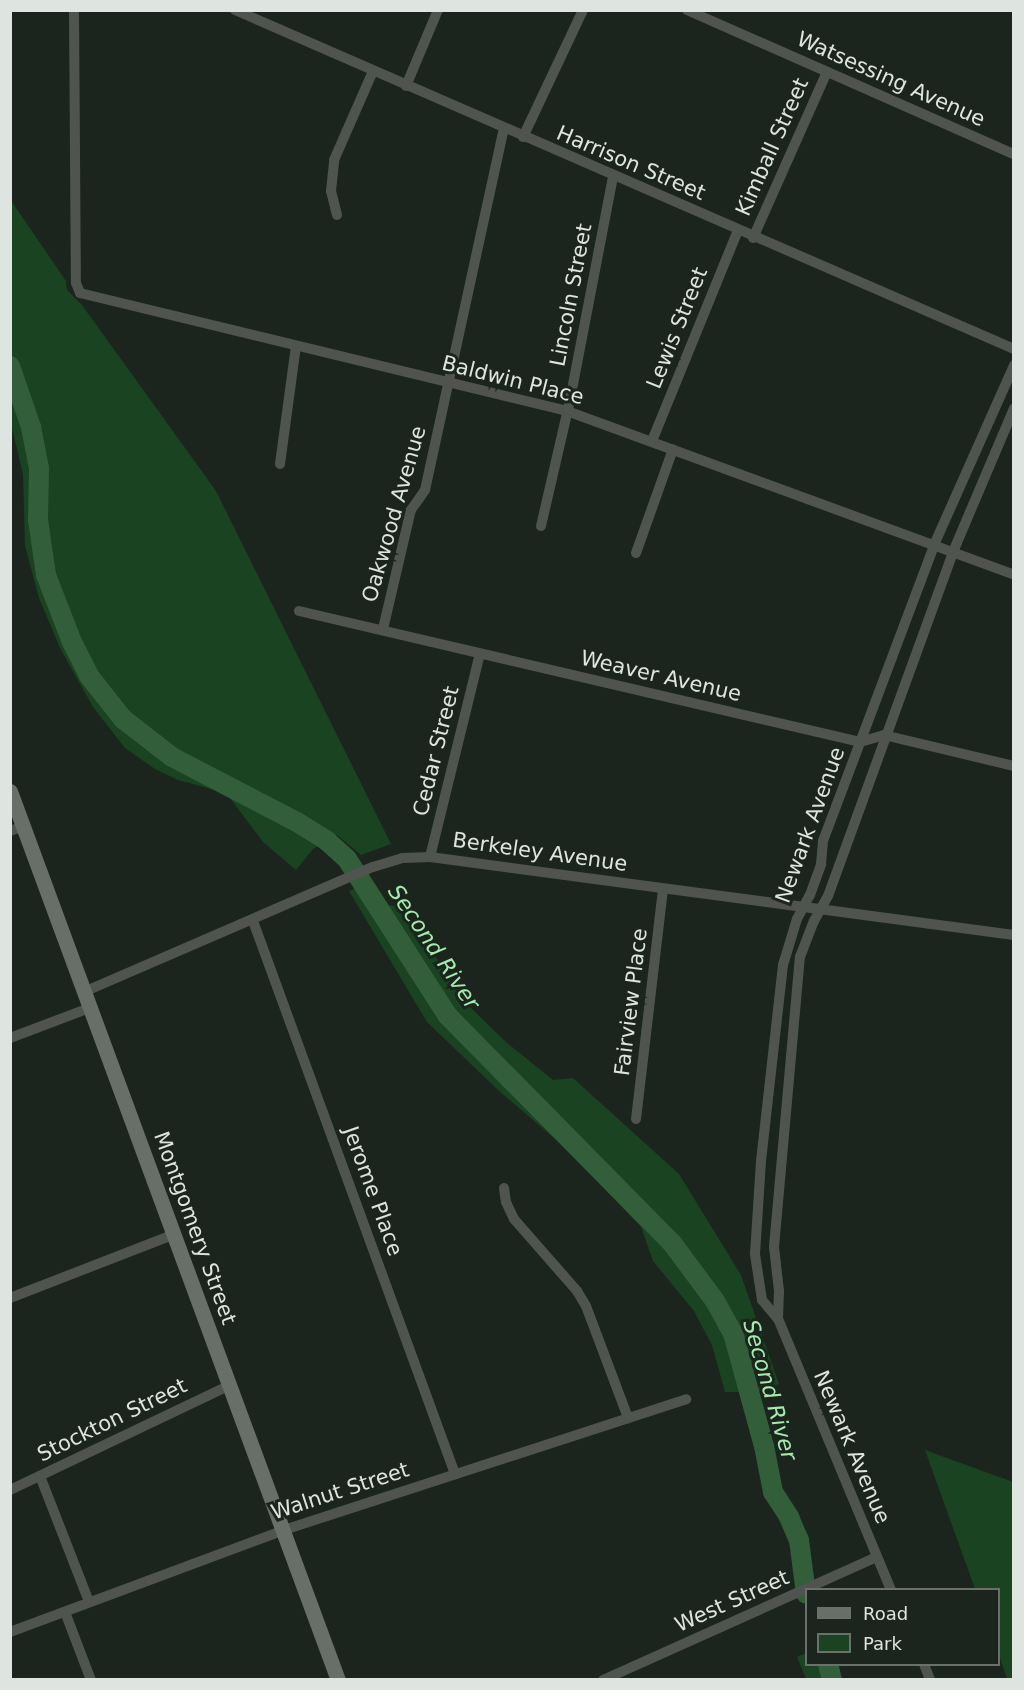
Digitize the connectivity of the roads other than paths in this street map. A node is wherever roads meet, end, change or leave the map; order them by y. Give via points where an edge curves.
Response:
1 (74, 10) edge
2 (235, 10) edge
3 (438, 10) edge
4 (583, 10) edge
5 (687, 10) edge
6 (373, 71) junction
7 (827, 72) junction
8 (406, 86) junction
9 (504, 129) junction
10 (523, 137) junction
11 (1014, 154) edge
12 (613, 176) junction
13 (337, 215) dead end
14 (738, 230) junction
15 (753, 237) junction
16 (296, 346) junction
17 (1014, 349) edge
18 (1014, 365) edge
19 (449, 384) junction
20 (1014, 408) edge
21 (567, 411) junction
22 (652, 441) junction
23 (673, 449) junction
24 (280, 464) dead end
25 (541, 526) dead end
26 (934, 545) junction
27 (953, 552) junction
28 (636, 553) dead end
29 (1014, 575) edge
30 (299, 611) dead end
31 (383, 629) junction
32 (480, 654) junction
33 (884, 735) junction
34 (860, 742) junction
35 (1014, 766) edge
36 (10, 791) edge
37 (17, 828) edge
38 (430, 857) junction
39 (663, 889) junction
40 (804, 907) junction
41 (821, 908) junction
42 (253, 921) junction
43 (1014, 934) edge
44 (86, 991) junction
45 (92, 1007) junction
46 (10, 1038) edge
47 (636, 1119) dead end
48 (504, 1188) dead end
49 (175, 1234) junction
50 (10, 1298) edge
51 (778, 1319) junction
52 (230, 1385) junction
53 (686, 1399) dead end
54 (628, 1418) junction
55 (455, 1474) junction
56 (40, 1476) junction
57 (10, 1490) edge
58 (284, 1530) junction
59 (877, 1557) junction
60 (808, 1588) edge
61 (890, 1588) edge
62 (805, 1589) edge
63 (89, 1602) junction
64 (65, 1612) junction
65 (10, 1632) edge
66 (924, 1666) edge
67 (627, 1674) edge
68 (91, 1680) edge
69 (338, 1680) edge
70 (603, 1680) edge
71 (930, 1680) edge

1 - 16 street, Baldwin Place via 76,283 80,293
2 - 6 street, Harrison Street
3 - 8 street
4 - 10 street
5 - 7 street, Watsessing Avenue
6 - 8 street, Harrison Street
6 - 13 street via 334,160 331,191
7 - 11 street, Watsessing Avenue
7 - 15 street, Kimball Street
8 - 9 street, Harrison Street
9 - 10 street, Harrison Street
9 - 19 street, Oakwood Avenue
10 - 12 street, Harrison Street
12 - 14 street, Harrison Street
12 - 21 street, Lincoln Street
14 - 15 street, Harrison Street
14 - 22 street, Lewis Street
15 - 17 street, Harrison Street
16 - 19 street, Baldwin Place
16 - 24 street
18 - 26 street, Newark Avenue
19 - 21 street, Baldwin Place
19 - 31 street, Oakwood Avenue via 425,490 411,510
20 - 27 street, Newark Avenue
21 - 22 street, Baldwin Place
21 - 25 street, Lincoln Street
22 - 23 street, Baldwin Place
23 - 26 street, Baldwin Place
23 - 28 street
26 - 27 street, Baldwin Place
26 - 34 street, Newark Avenue
27 - 29 street, Baldwin Place
27 - 33 street, Newark Avenue
30 - 31 street, Weaver Avenue
31 - 32 street, Weaver Avenue
32 - 34 street, Weaver Avenue
32 - 38 street, Cedar Street
33 - 34 street, Weaver Avenue
33 - 35 street, Weaver Avenue
33 - 41 street, Newark Avenue
34 - 40 street, Newark Avenue via 823,841 821,864
36 - 37 street, Montgomery Street
37 - 44 street, Montgomery Street
38 - 39 street, Berkeley Avenue
38 - 42 street, Berkeley Avenue via 403,858 344,879
39 - 40 street, Berkeley Avenue
39 - 47 street, Fairview Place
40 - 41 street, Berkeley Avenue
40 - 51 street, Newark Avenue via 796,919 783,965 760,1172 756,1254 762,1300
41 - 43 street, Berkeley Avenue
41 - 51 street, Newark Avenue via 800,957 774,1247
42 - 44 street, Berkeley Avenue
42 - 55 street, Jerome Place
44 - 45 street, Montgomery Street
45 - 46 street
45 - 49 street, Montgomery Street
48 - 54 street via 514,1219 586,1306
49 - 50 street
49 - 52 street, Montgomery Street
51 - 59 street, Newark Avenue
52 - 56 street, Stockton Street
52 - 58 street, Montgomery Street
53 - 54 street, Walnut Street
54 - 55 street, Walnut Street
55 - 58 street, Walnut Street
56 - 57 street, Stockton Street
56 - 63 street
58 - 63 street, Walnut Street
58 - 69 street, Montgomery Street
59 - 60 street, West Street
59 - 61 street, Newark Avenue
62 - 67 street, West Street
63 - 64 street, Walnut Street
64 - 65 street, Walnut Street
64 - 68 street
66 - 71 street
67 - 70 street, West Street

